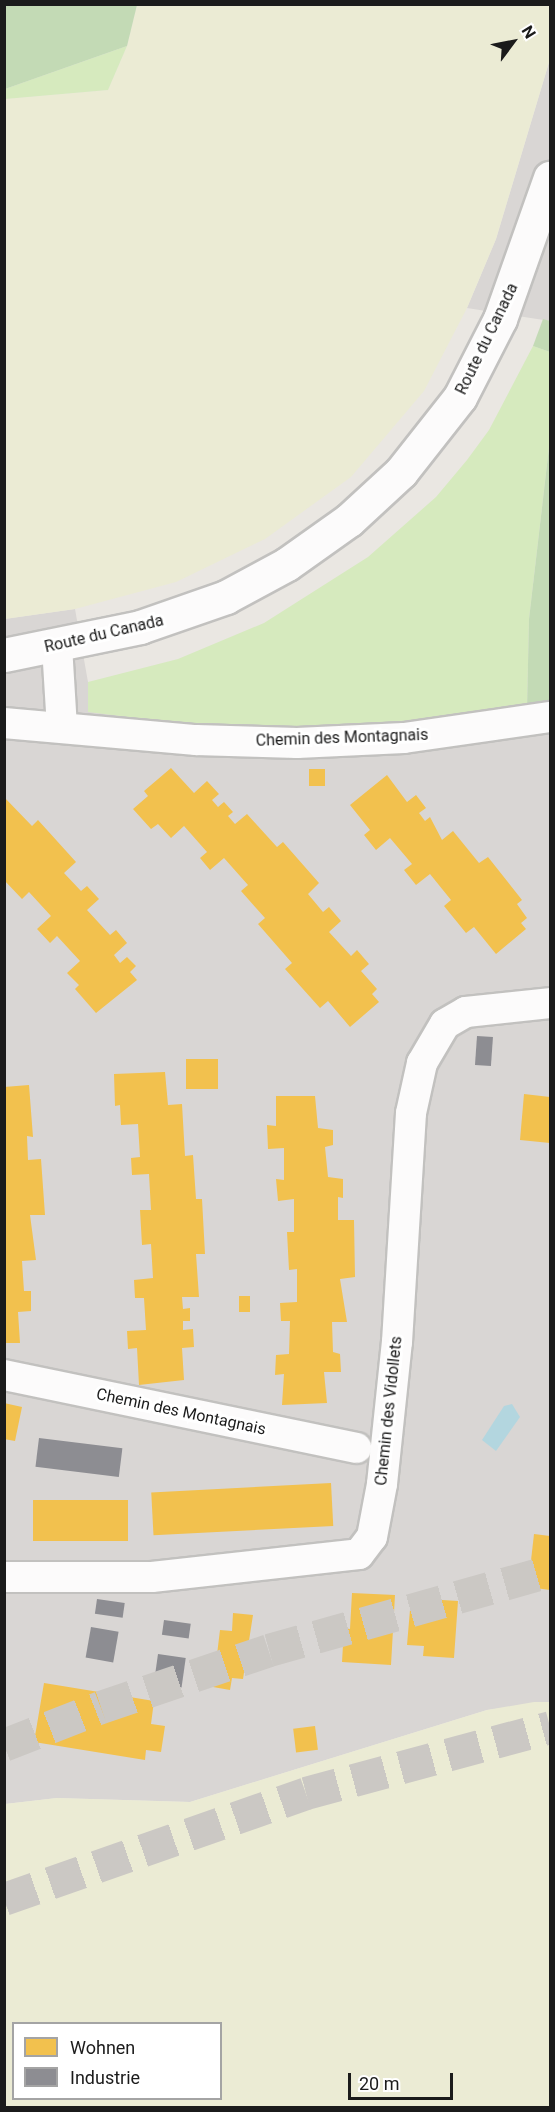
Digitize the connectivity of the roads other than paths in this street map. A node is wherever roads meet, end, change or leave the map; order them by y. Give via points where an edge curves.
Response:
1 (550, 178) edge
2 (57, 646) junction
3 (4, 655) edge
4 (550, 717) edge
5 (4, 723) edge
6 (62, 728) junction
7 (550, 1003) edge
8 (4, 1375) edge
9 (357, 1448) dead end
10 (4, 1577) edge

1 - 2 street, Route du Canada via 516,279 475,370 444,421 374,498 319,543 226,597 140,627
2 - 3 street, Route du Canada
2 - 6 street
4 - 6 street, Chemin des Montagnais via 435,735 297,743 196,740
5 - 6 street, Chemin des Montagnais
7 - 10 street, Chemin des Vidollets via 466,1012 445,1024 422,1063 411,1113 397,1342 382,1484 372,1537 359,1554 152,1577
8 - 9 street, Chemin des Montagnais

